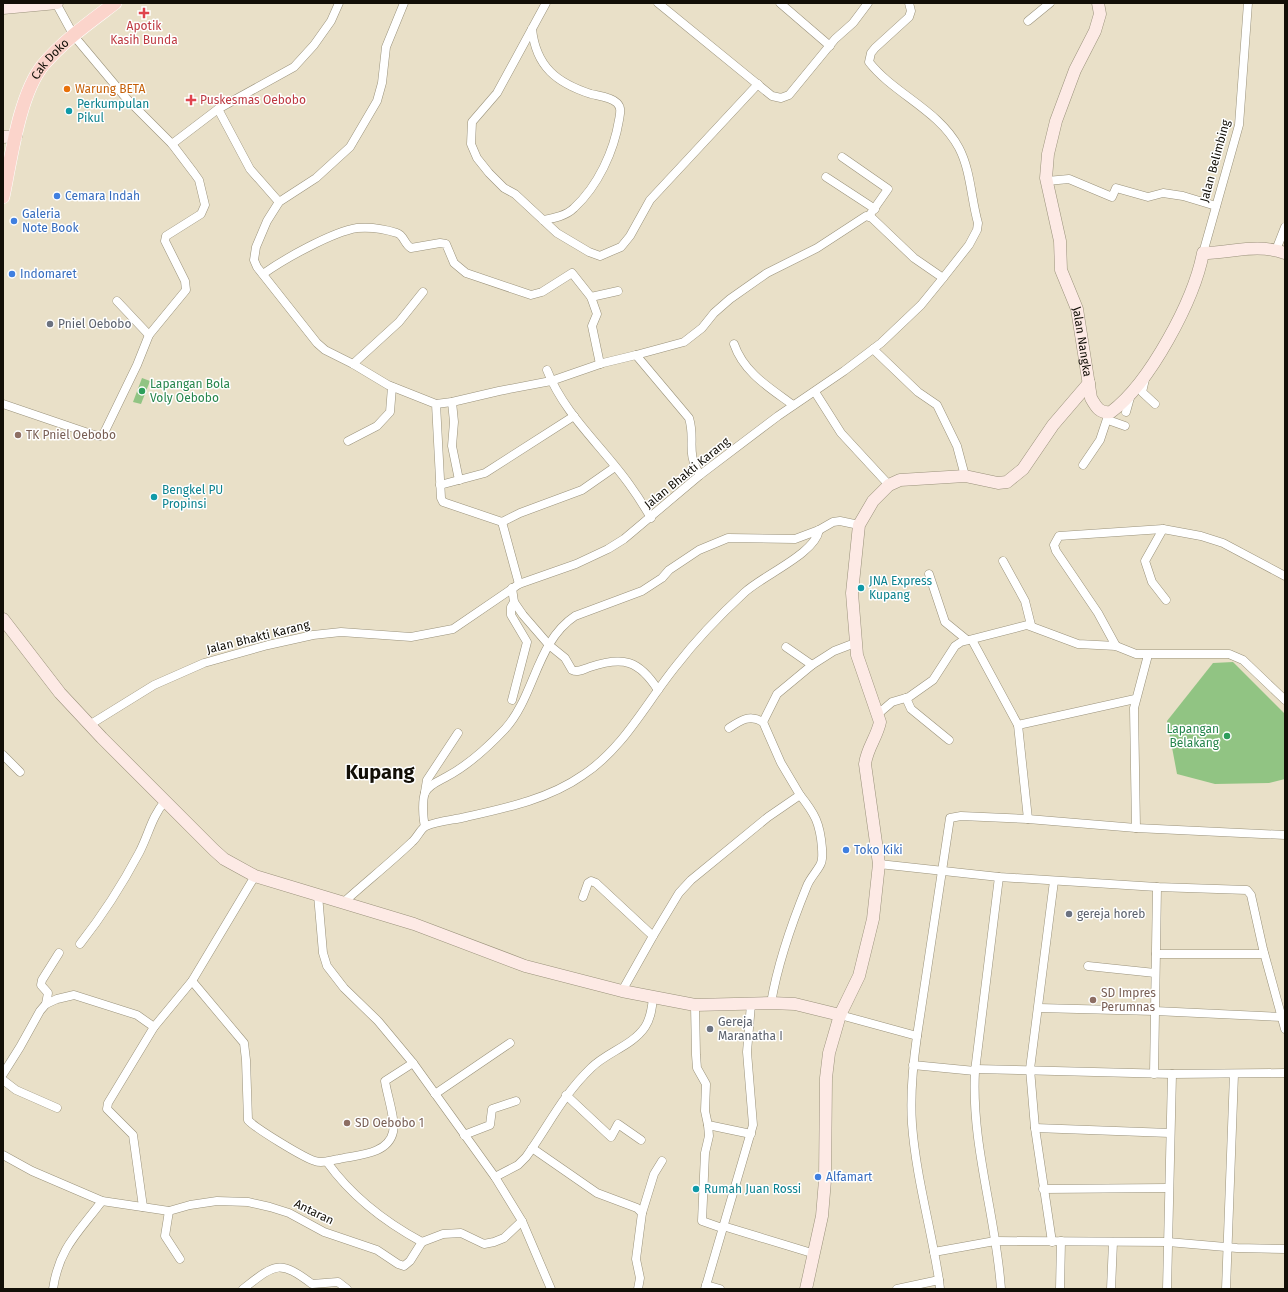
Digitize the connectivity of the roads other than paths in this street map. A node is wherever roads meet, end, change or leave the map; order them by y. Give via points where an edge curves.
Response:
1 (56, 3) edge
2 (115, 3) edge
3 (338, 3) edge
4 (404, 3) edge
5 (546, 3) edge
6 (658, 3) edge
7 (780, 3) edge
8 (868, 3) edge
9 (909, 3) edge
10 (1050, 3) edge
11 (1098, 3) edge
12 (1248, 3) edge
13 (3, 8) edge
14 (1028, 21) dead end
15 (532, 29) junction
16 (74, 36) junction
17 (830, 46) junction
18 (758, 84) junction
19 (218, 108) junction
20 (9, 137) edge
21 (172, 144) junction
22 (842, 157) dead end
23 (826, 177) dead end
24 (1047, 181) junction
25 (3, 197) edge
26 (278, 202) junction
27 (1216, 206) junction
28 (875, 209) junction
29 (869, 216) junction
30 (543, 220) junction
31 (1285, 227) edge
32 (1280, 252) edge
33 (1203, 253) junction
34 (263, 274) junction
35 (943, 278) junction
36 (618, 291) dead end
37 (423, 292) dead end
38 (591, 297) junction
39 (117, 301) dead end
40 (149, 335) junction
41 (734, 344) dead end
42 (873, 350) junction
43 (636, 355) junction
44 (353, 364) junction
45 (600, 364) junction
46 (547, 370) dead end
47 (1146, 376) junction
48 (551, 381) junction
49 (1089, 384) junction
50 (392, 387) junction
51 (815, 392) junction
52 (1132, 393) junction
53 (452, 402) junction
54 (3, 404) edge
55 (436, 404) junction
56 (1155, 404) dead end
57 (793, 405) junction
58 (1126, 412) dead end
59 (574, 416) junction
60 (1108, 416) junction
61 (1125, 426) dead end
62 (348, 442) dead end
63 (1082, 465) dead end
64 (615, 467) junction
65 (700, 476) junction
66 (965, 476) junction
67 (459, 480) junction
68 (440, 484) junction
69 (889, 485) junction
70 (651, 518) junction
71 (502, 522) junction
72 (859, 526) junction
73 (819, 530) junction
74 (1163, 530) junction
75 (1003, 561) dead end
76 (929, 574) dead end
77 (1285, 576) edge
78 (516, 586) junction
79 (1166, 600) dead end
80 (514, 602) junction
81 (3, 619) edge
82 (1031, 625) junction
83 (970, 640) junction
84 (855, 643) junction
85 (548, 645) junction
86 (1116, 646) junction
87 (786, 647) dead end
88 (1148, 655) junction
89 (812, 665) junction
90 (658, 690) junction
91 (906, 698) junction
92 (1135, 699) junction
93 (512, 700) dead end
94 (1285, 700) edge
95 (878, 714) junction
96 (764, 722) junction
97 (91, 724) junction
98 (1018, 725) junction
99 (729, 728) dead end
100 (458, 733) dead end
101 (949, 740) dead end
102 (3, 755) edge
103 (20, 772) dead end
104 (425, 793) junction
105 (800, 795) junction
106 (165, 801) junction
107 (1028, 819) junction
108 (425, 826) junction
109 (1136, 828) junction
110 (1285, 835) edge
111 (879, 864) junction
112 (941, 871) junction
113 (255, 876) junction
114 (999, 877) junction
115 (1054, 880) junction
116 (1157, 887) junction
117 (318, 895) junction
118 (583, 897) dead end
119 (344, 902) junction
120 (653, 936) junction
121 (80, 944) dead end
122 (59, 953) dead end
123 (1156, 954) junction
124 (1264, 954) junction
125 (1088, 966) dead end
126 (1156, 973) junction
127 (192, 981) junction
128 (622, 991) junction
129 (653, 998) junction
130 (771, 1003) junction
131 (46, 1004) junction
132 (751, 1004) junction
133 (695, 1005) junction
134 (1039, 1008) junction
135 (1155, 1010) junction
136 (840, 1015) junction
137 (1283, 1019) edge
138 (154, 1027) junction
139 (1285, 1029) edge
140 (917, 1036) junction
141 (510, 1043) dead end
142 (413, 1063) junction
143 (913, 1065) junction
144 (1030, 1069) junction
145 (975, 1070) junction
146 (1285, 1073) edge
147 (3, 1074) edge
148 (1154, 1074) junction
149 (1172, 1074) junction
150 (1234, 1074) junction
151 (3, 1080) edge
152 (436, 1094) junction
153 (566, 1095) junction
154 (516, 1101) dead end
155 (57, 1108) dead end
156 (708, 1125) junction
157 (1035, 1128) junction
158 (1170, 1133) junction
159 (751, 1134) junction
160 (464, 1135) junction
161 (641, 1140) dead end
162 (532, 1148) junction
163 (3, 1155) edge
164 (662, 1161) dead end
165 (327, 1162) junction
166 (495, 1177) junction
167 (1168, 1188) junction
168 (1043, 1189) junction
169 (102, 1201) junction
170 (143, 1207) junction
171 (169, 1211) junction
172 (642, 1213) junction
173 (522, 1221) junction
174 (722, 1227) junction
175 (995, 1241) junction
176 (1061, 1241) junction
177 (422, 1242) junction
178 (1052, 1242) junction
179 (1113, 1242) junction
180 (1168, 1242) junction
181 (1227, 1248) junction
182 (1285, 1249) edge
183 (934, 1252) junction
184 (815, 1254) junction
185 (180, 1259) dead end
186 (939, 1280) junction
187 (706, 1287) edge
188 (53, 1289) edge
189 (243, 1289) edge
190 (347, 1289) edge
191 (551, 1289) edge
192 (638, 1289) edge
193 (720, 1289) edge
194 (806, 1289) edge
195 (897, 1289) edge
196 (940, 1289) edge
197 (1001, 1289) edge
198 (1060, 1289) edge
199 (1112, 1289) edge
200 (1167, 1289) edge
201 (1226, 1289) edge

1 - 13 street
1 - 16 street
2 - 16 main road, Cak Doko
3 - 19 street via 331,21 314,46 294,68
4 - 26 street via 386,47 377,101 350,148 316,178
5 - 15 street
6 - 18 street
7 - 17 street
8 - 17 street via 853,23
9 - 35 street, Jalan Bhakti Karang via 909,17 875,48 869,62 936,119 953,138 965,162 978,223 977,230 969,245
10 - 14 street
11 - 24 street, Jalan Nangka via 1100,14 1096,31 1075,70 1056,121 1048,154
12 - 27 street, Jalan Belimbing via 1238,125
15 - 30 street via 497,93 472,122 471,144 488,173
15 - 30 street via 534,46 555,78 578,90 609,99 617,103 621,110 616,140 588,191 566,214
16 - 20 main road, Cak Doko via 49,58 40,71
16 - 21 street via 126,98
17 - 18 street via 789,95 781,98 772,96
18 - 30 street via 650,200 621,247 600,256 558,233
19 - 21 street
19 - 26 street via 250,169
20 - 25 main road, Cak Doko
21 - 40 street via 199,180 205,205 201,214 166,236 168,249 187,288
22 - 28 street via 888,190
23 - 28 street
24 - 27 street via 1069,179 1112,197 1116,188 1148,196 1163,193 1183,196
24 - 49 street, Jalan Nangka via 1059,236 1061,270 1077,309
26 - 34 street via 267,221 254,254 257,266
27 - 33 street, Jalan Belimbing
28 - 29 street
29 - 35 street via 914,258
29 - 43 street via 817,248 767,273 714,312 702,328 684,342
31 - 32 street
32 - 33 street via 1231,249
33 - 47 street via 1197,276 1179,317
34 - 38 street via 286,258 333,237 357,228 375,228 399,234 406,246 411,248 446,244 454,263 466,273 531,295 542,292 572,273
34 - 44 street via 317,342 325,350
35 - 42 street, Jalan Bhakti Karang via 902,324
36 - 38 street
37 - 44 street via 399,322
38 - 45 street via 597,314 592,326
39 - 40 street
40 - 54 street via 102,435 94,435
41 - 57 street via 755,377
42 - 51 street, Jalan Bhakti Karang
42 - 66 street via 918,392 937,405 957,446
43 - 45 street
43 - 65 street via 689,418 691,458
44 - 50 street
45 - 48 street
46 - 48 street
47 - 52 street
47 - 56 street via 1142,392
48 - 53 street
48 - 59 street
49 - 60 street, Jalan Nangka via 1095,407
49 - 66 street via 1053,425 1030,460 1008,482 998,483
50 - 55 street
50 - 62 street via 390,412 377,426
51 - 57 street, Jalan Bhakti Karang
51 - 69 street via 841,433
52 - 58 street
52 - 60 street
53 - 55 street
53 - 67 street via 452,446
55 - 68 street
57 - 65 street, Jalan Bhakti Karang
59 - 64 street
59 - 67 street via 485,473
60 - 61 street
60 - 63 street via 1100,440
64 - 70 street
64 - 71 street via 582,490 520,512
65 - 70 street, Jalan Bhakti Karang
66 - 69 street via 900,480
67 - 68 street
68 - 71 street via 443,502
69 - 72 street via 873,501
70 - 78 street, Jalan Bhakti Karang via 624,540 608,549
71 - 78 street
72 - 73 street via 840,521
72 - 84 street via 852,593
73 - 85 street via 795,539 728,538 713,544 669,570 662,578 642,591 575,616 559,630
73 - 90 street via 810,547 761,579 745,593 676,666
74 - 77 street via 1201,536 1223,543
74 - 79 street via 1145,561 1152,582
74 - 86 street via 1062,535 1054,545
75 - 82 street via 1025,601
76 - 83 street via 945,622
78 - 80 street
78 - 97 street, Jalan Bhakti Karang via 462,624 443,632 411,637 341,632 313,635 204,664 154,685
80 - 85 street
80 - 93 street via 511,615 527,642
81 - 97 street via 60,693
82 - 83 street
82 - 86 street via 1078,644
83 - 91 street via 955,646 932,680
83 - 98 street
84 - 89 street via 834,651
84 - 95 street
85 - 90 street via 565,658 575,672 621,660 642,670
85 - 104 street via 521,705 505,729 481,752 449,776 434,782
86 - 88 street via 1130,653
87 - 89 street
88 - 92 street
88 - 94 street via 1236,656
89 - 96 street via 777,694
90 - 108 street via 617,746 583,776 516,805
91 - 95 street via 892,702
91 - 101 street via 911,709
92 - 98 street
92 - 109 street
95 - 111 street via 878,732 868,749 864,764
96 - 99 street via 751,717 740,720
96 - 105 street via 781,763
97 - 106 street
98 - 107 street
100 - 104 street via 427,780
102 - 103 street
104 - 108 street
105 - 120 street via 768,817 691,880
105 - 130 street via 818,820 822,862 809,882 794,918 780,962
106 - 113 street via 224,859
106 - 121 street via 152,818 136,858
107 - 109 street
107 - 112 street via 961,816 950,818
108 - 119 street via 412,842
109 - 110 street
111 - 112 street
111 - 136 street via 867,948 859,976
112 - 114 street
112 - 140 street
113 - 117 street
113 - 127 street
114 - 115 street
114 - 145 street
115 - 116 street
115 - 134 street
116 - 123 street
116 - 124 street via 1247,890 1251,894
117 - 119 street
117 - 142 street via 323,953 327,966
118 - 120 street via 588,883 596,883
119 - 128 street via 414,924 525,966
120 - 128 street
122 - 131 street via 42,980 41,985 48,993
123 - 124 street
123 - 126 street
124 - 137 street
125 - 126 street
126 - 135 street
127 - 138 street
127 - 165 street via 244,1043 248,1120 305,1157 315,1162
128 - 129 street
129 - 133 street
129 - 153 street via 650,1018 645,1027 593,1066
130 - 132 street
130 - 136 street via 795,1004
131 - 138 street via 74,995 137,1015
131 - 147 street
132 - 133 street
132 - 159 street via 746,1052 752,1112
133 - 156 street via 697,1068 706,1084 705,1111
134 - 135 street
134 - 144 street
135 - 137 street
135 - 148 street
136 - 140 street
136 - 184 street via 829,1053 826,1078 825,1180
137 - 139 street
138 - 170 street via 110,1096 107,1110 133,1135
140 - 143 street
141 - 152 street
142 - 152 street
142 - 165 street via 385,1081 393,1124 393,1133 389,1140 366,1155
143 - 145 street
143 - 183 street via 912,1122 915,1150
144 - 145 street
144 - 148 street
144 - 157 street
145 - 175 street via 976,1112
146 - 150 street
148 - 149 street
149 - 150 street
149 - 158 street
150 - 181 street
151 - 155 street via 16,1090
152 - 160 street
153 - 161 street via 611,1137 618,1124
153 - 162 street
154 - 160 street via 492,1109 490,1125
156 - 159 street
156 - 174 street via 702,1221
157 - 158 street
157 - 168 street
158 - 167 street
159 - 174 street
160 - 166 street
162 - 166 street via 518,1165
162 - 172 street via 597,1194 631,1206
163 - 169 street, Antaran via 32,1171
164 - 172 street via 654,1174
165 - 177 street via 352,1193 398,1229
166 - 173 street
167 - 168 street
167 - 180 street
168 - 178 street
169 - 170 street, Antaran
169 - 188 street via 66,1245 55,1272
170 - 171 street, Antaran
171 - 177 street, Antaran via 190,1204 217,1201 248,1202 270,1207 290,1213 324,1232 377,1250 404,1266
171 - 185 street via 165,1236
172 - 192 street via 636,1260 640,1278
173 - 177 street via 504,1238 494,1242 484,1244 461,1233 443,1234
173 - 191 street
174 - 184 street
174 - 187 street
175 - 178 street
175 - 183 street
175 - 197 street
176 - 178 street
176 - 179 street
176 - 198 street
179 - 180 street
179 - 199 street
180 - 181 street
180 - 200 street
181 - 182 street
181 - 201 street
183 - 186 street
184 - 194 street
186 - 195 street
186 - 196 street
187 - 193 street
189 - 190 street via 260,1276 279,1267 296,1272 312,1284 338,1282

